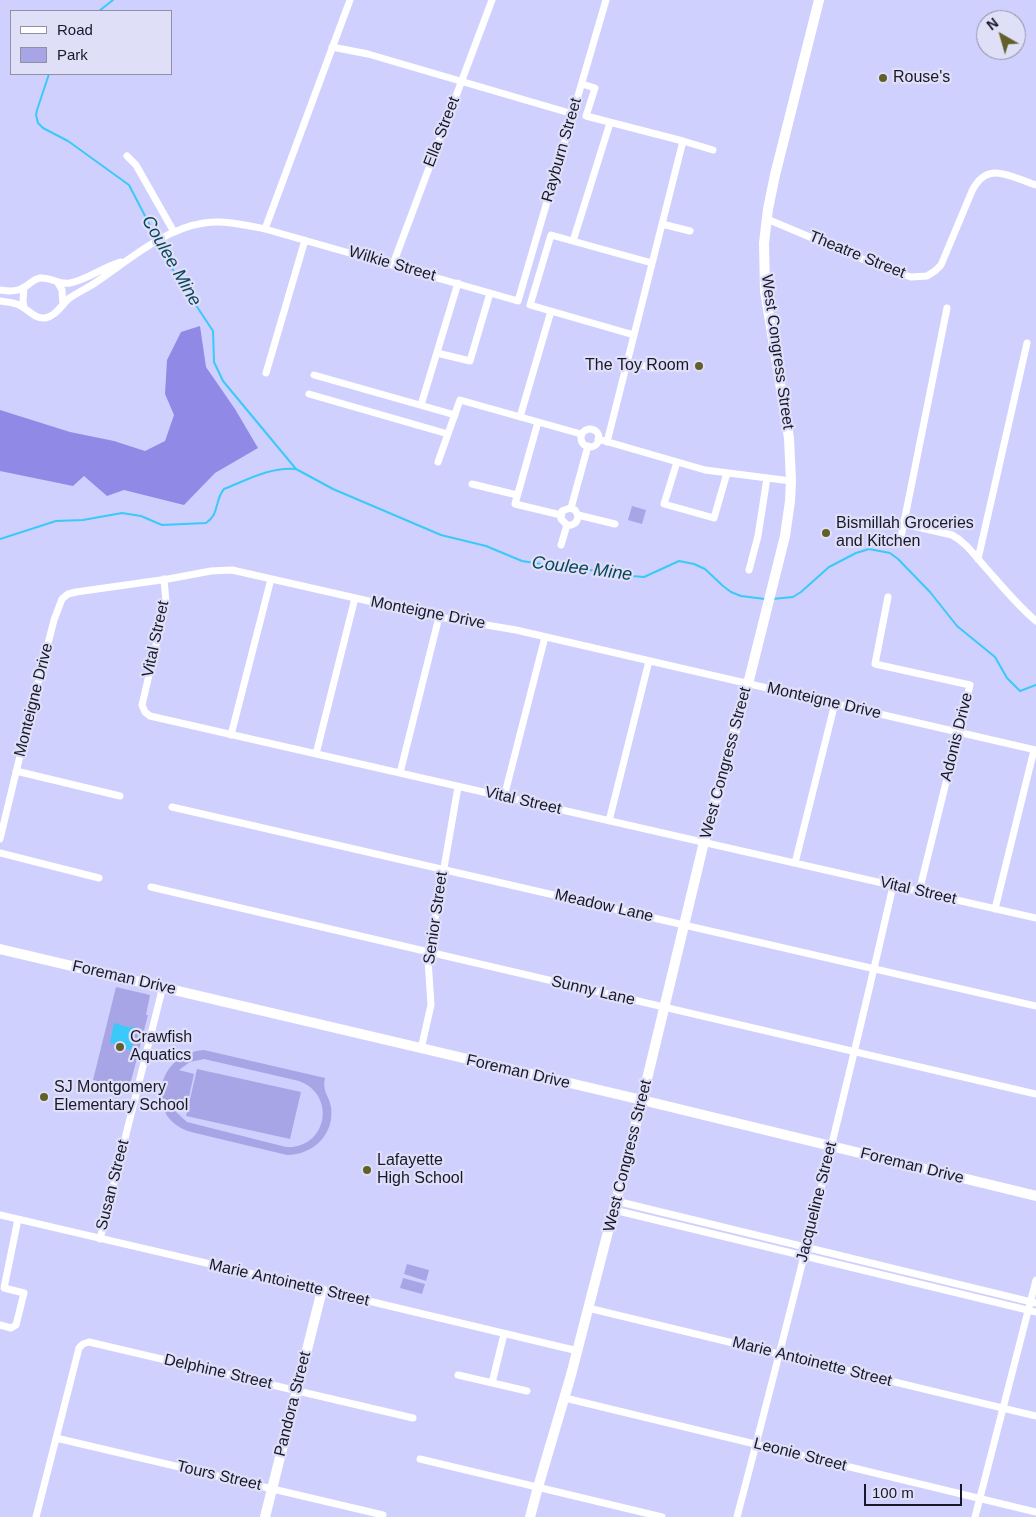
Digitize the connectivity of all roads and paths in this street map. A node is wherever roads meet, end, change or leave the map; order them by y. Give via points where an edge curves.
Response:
1 (350, 0) edge
2 (492, 0) edge
3 (606, 0) edge
4 (819, 0) edge
5 (332, 47) junction
6 (461, 81) junction
7 (582, 84) junction
8 (573, 114) junction
9 (610, 122) junction
10 (683, 141) junction
11 (713, 150) dead end
12 (127, 156) dead end
13 (1036, 185) edge
14 (767, 219) junction
15 (662, 224) junction
16 (265, 229) junction
17 (539, 231) junction
18 (690, 231) dead end
19 (171, 234) junction
20 (551, 234) junction
21 (305, 240) junction
22 (573, 241) junction
23 (126, 260) junction
24 (393, 264) junction
25 (652, 264) junction
26 (527, 271) junction
27 (539, 274) junction
28 (58, 283) junction
29 (458, 283) junction
30 (24, 287) junction
31 (0, 290) edge
32 (490, 292) junction
33 (0, 301) edge
34 (518, 301) joint
35 (63, 305) junction
36 (24, 308) junction
37 (947, 308) dead end
38 (551, 311) junction
39 (634, 335) junction
40 (1027, 343) dead end
41 (437, 353) junction
42 (627, 362) junction
43 (654, 368) dead end
44 (266, 373) dead end
45 (314, 375) dead end
46 (309, 394) dead end
47 (422, 405) junction
48 (455, 415) junction
49 (520, 417) junction
50 (538, 422) junction
51 (448, 434) junction
52 (581, 434) junction
53 (598, 439) junction
54 (607, 442) junction
55 (588, 446) junction
56 (438, 462) dead end
57 (677, 462) junction
58 (727, 473) junction
59 (767, 478) junction
60 (791, 481) junction
61 (472, 484) dead end
62 (517, 495) junction
63 (572, 508) junction
64 (561, 515) junction
65 (578, 515) junction
66 (615, 524) dead end
67 (904, 524) junction
68 (566, 525) junction
69 (901, 537) dead end
70 (561, 545) dead end
71 (978, 559) junction
72 (749, 570) dead end
73 (164, 579) junction
74 (271, 579) junction
75 (888, 597) dead end
76 (355, 598) junction
77 (439, 617) junction
78 (1036, 621) edge
79 (545, 638) junction
80 (649, 661) junction
81 (748, 684) junction
82 (835, 703) junction
83 (958, 732) junction
84 (231, 735) junction
85 (1035, 750) edge
86 (316, 754) junction
87 (16, 771) junction
88 (400, 774) junction
89 (458, 787) junction
90 (120, 796) dead end
91 (504, 797) junction
92 (172, 807) dead end
93 (609, 821) junction
94 (0, 840) edge
95 (704, 842) junction
96 (0, 853) edge
97 (795, 863) junction
98 (443, 870) junction
99 (99, 878) dead end
100 (893, 886) junction
101 (151, 887) dead end
102 (920, 892) junction
103 (995, 909) junction
104 (1036, 918) edge
105 (684, 924) junction
106 (0, 949) edge
107 (429, 953) junction
108 (874, 969) junction
109 (163, 986) junction
110 (1036, 1006) edge
111 (663, 1008) junction
112 (421, 1049) junction
113 (855, 1052) junction
114 (1036, 1094) edge
115 (642, 1100) junction
116 (832, 1146) junction
117 (1036, 1196) edge
118 (615, 1206) junction
119 (0, 1215) edge
120 (668, 1215) junction
121 (18, 1219) junction
122 (689, 1220) junction
123 (666, 1223) junction
124 (687, 1228) junction
125 (738, 1231) junction
126 (100, 1239) junction
127 (736, 1239) junction
128 (806, 1248) junction
129 (804, 1256) junction
130 (865, 1262) junction
131 (863, 1270) junction
132 (1036, 1280) edge
133 (952, 1282) junction
134 (322, 1290) junction
135 (980, 1290) junction
136 (950, 1291) junction
137 (978, 1298) junction
138 (1033, 1302) edge
139 (588, 1308) junction
140 (1028, 1310) junction
141 (1036, 1312) edge
142 (0, 1325) edge
143 (504, 1334) junction
144 (578, 1352) junction
145 (779, 1354) junction
146 (458, 1375) dead end
147 (492, 1383) junction
148 (297, 1390) junction
149 (527, 1391) dead end
150 (565, 1398) junction
151 (1004, 1408) junction
152 (1036, 1416) edge
153 (413, 1418) dead end
154 (56, 1438) junction
155 (756, 1445) junction
156 (420, 1459) dead end
157 (272, 1488) junction
158 (538, 1488) junction
159 (980, 1498) junction
160 (1036, 1512) edge
161 (383, 1515) dead end
162 (36, 1517) edge
163 (265, 1517) edge
164 (530, 1517) edge
165 (662, 1517) edge
166 (737, 1517) edge
167 (975, 1517) edge

1 - 5 street
2 - 6 street, Ella Street
3 - 7 street, Rayburn Street
4 - 14 main road, West Congress Street
5 - 6 street
5 - 16 street
6 - 8 street
6 - 24 street, Ella Street
7 - 8 street, Rayburn Street
7 - 9 street via 595,88 586,116
8 - 17 street, Rayburn Street
9 - 10 street
9 - 22 street
10 - 11 street
10 - 15 street
12 - 19 street via 136,165
13 - 14 street, Theatre Street via 999,173 978,181 941,265 932,274 922,277 886,269
14 - 60 main road, West Congress Street via 766,291 787,423
15 - 18 street
15 - 25 street
16 - 19 street, Wilkie Street via 230,222 205,223
16 - 21 street, Wilkie Street
17 - 20 street
17 - 26 street, Rayburn Street
19 - 23 street, Wilkie Street
20 - 22 street
20 - 27 street
21 - 24 street, Wilkie Street
21 - 44 street
22 - 25 street
23 - 28 street via 72,283
23 - 35 street
24 - 29 street, Wilkie Street
25 - 39 street
26 - 27 street
26 - 34 street, Rayburn Street
27 - 38 street via 530,304
28 - 30 street via 41,278
28 - 35 street
29 - 32 street, Wilkie Street
29 - 41 street
30 - 31 street
30 - 36 street
32 - 34 street, Wilkie Street
32 - 41 street via 470,361
33 - 36 street
35 - 36 street via 56,313 42,318
37 - 67 street
38 - 39 street
38 - 49 street
39 - 42 street
40 - 71 street
41 - 47 street
42 - 43 street
42 - 54 street
45 - 47 street
46 - 51 street
47 - 48 street
48 - 49 street via 460,400
48 - 51 street
49 - 50 street
50 - 52 street
50 - 62 street
51 - 56 street
52 - 53 street via 593,429 598,433
52 - 55 street via 582,443
53 - 54 street
53 - 55 street
54 - 57 street
55 - 63 street
57 - 58 street
57 - 58 street via 664,504 714,518
58 - 59 street
59 - 60 street
59 - 72 street
60 - 81 main road, West Congress Street via 788,519
61 - 62 street
62 - 64 street via 515,504
63 - 64 street via 565,509
63 - 65 street
64 - 68 street
65 - 66 street
65 - 68 street via 575,524
67 - 69 street
67 - 71 street via 957,538
68 - 70 street
71 - 78 street
73 - 74 street, Monteigne Drive via 221,570
73 - 84 street, Vital Street via 165,608 143,709 150,716
73 - 87 street, Monteigne Drive via 76,592 62,599
74 - 76 street, Monteigne Drive
74 - 84 street
75 - 83 street, Adonis Drive via 875,664 970,684
76 - 77 street, Monteigne Drive
76 - 86 street
77 - 79 street, Monteigne Drive via 508,628
77 - 88 street
79 - 80 street, Monteigne Drive
79 - 91 street
80 - 81 street, Monteigne Drive
80 - 93 street
81 - 82 street, Monteigne Drive
81 - 95 main road, West Congress Street
82 - 83 street, Monteigne Drive
82 - 97 street
83 - 85 street, Monteigne Drive
83 - 102 street, Adonis Drive
84 - 86 street, Vital Street
85 - 103 street
86 - 88 street, Vital Street
87 - 90 street
87 - 94 street, Monteigne Drive
88 - 89 street, Vital Street
89 - 91 street, Vital Street
89 - 98 street, Senior Street
91 - 93 street, Vital Street
92 - 98 street, Meadow Lane
93 - 95 street, Vital Street
95 - 97 street, Vital Street
95 - 105 main road, West Congress Street
96 - 99 street
97 - 100 street, Vital Street
98 - 105 street, Meadow Lane
98 - 107 street, Senior Street
100 - 102 street, Vital Street
100 - 108 street, Jacqueline Street
101 - 107 street, Sunny Lane
102 - 103 street, Vital Street
103 - 104 street, Vital Street
105 - 108 street, Meadow Lane
105 - 111 main road, West Congress Street
106 - 109 main road, Foreman Drive
107 - 111 street, Sunny Lane
107 - 112 street, Senior Street via 431,1005
108 - 110 street, Meadow Lane
108 - 113 street, Jacqueline Street
109 - 112 main road, Foreman Drive
109 - 126 street, Susan Street
111 - 113 street, Sunny Lane
111 - 115 main road, West Congress Street
112 - 115 main road, Foreman Drive
113 - 114 street, Sunny Lane
113 - 116 street, Jacqueline Street
115 - 116 main road, Foreman Drive
115 - 118 main road, West Congress Street
116 - 117 main road, Foreman Drive
116 - 128 street, Jacqueline Street
118 - 120 street
118 - 123 street
118 - 139 main road, West Congress Street
119 - 121 street, Marie Antoinette Street
120 - 122 street
120 - 123 street
121 - 126 street, Marie Antoinette Street
121 - 142 street via 4,1288 24,1293 16,1325 11,1328
122 - 124 street
122 - 125 street
123 - 124 street
124 - 127 street
125 - 127 street
125 - 128 street
126 - 134 street, Marie Antoinette Street
127 - 129 street
128 - 129 street, Jacqueline Street
128 - 130 street
129 - 131 street
129 - 145 street, Jacqueline Street
130 - 131 street
130 - 133 street
131 - 136 street
132 - 138 street
133 - 135 street
133 - 136 street
134 - 143 street, Marie Antoinette Street
134 - 148 main road, Pandora Street
135 - 137 street
135 - 138 street
136 - 137 street
137 - 140 street
138 - 140 street
139 - 144 main road, West Congress Street
139 - 145 street, Marie Antoinette Street
140 - 141 street
140 - 151 street
143 - 144 street, Marie Antoinette Street
143 - 147 street
144 - 150 main road, West Congress Street
145 - 151 street, Marie Antoinette Street
145 - 155 street, Jacqueline Street
146 - 147 street
147 - 149 street
148 - 153 street, Delphine Street
148 - 154 street, Delphine Street via 89,1342 79,1348
148 - 157 main road, Pandora Street
150 - 155 street, Leonie Street
150 - 158 main road, West Congress Street
151 - 152 street, Marie Antoinette Street
151 - 159 street
154 - 157 street, Tours Street
154 - 162 street
155 - 159 street, Leonie Street
155 - 166 street, Jacqueline Street
156 - 158 street
157 - 161 street, Tours Street
157 - 163 main road, Pandora Street
158 - 164 main road, West Congress Street
158 - 165 street
159 - 160 street, Leonie Street
159 - 167 street

